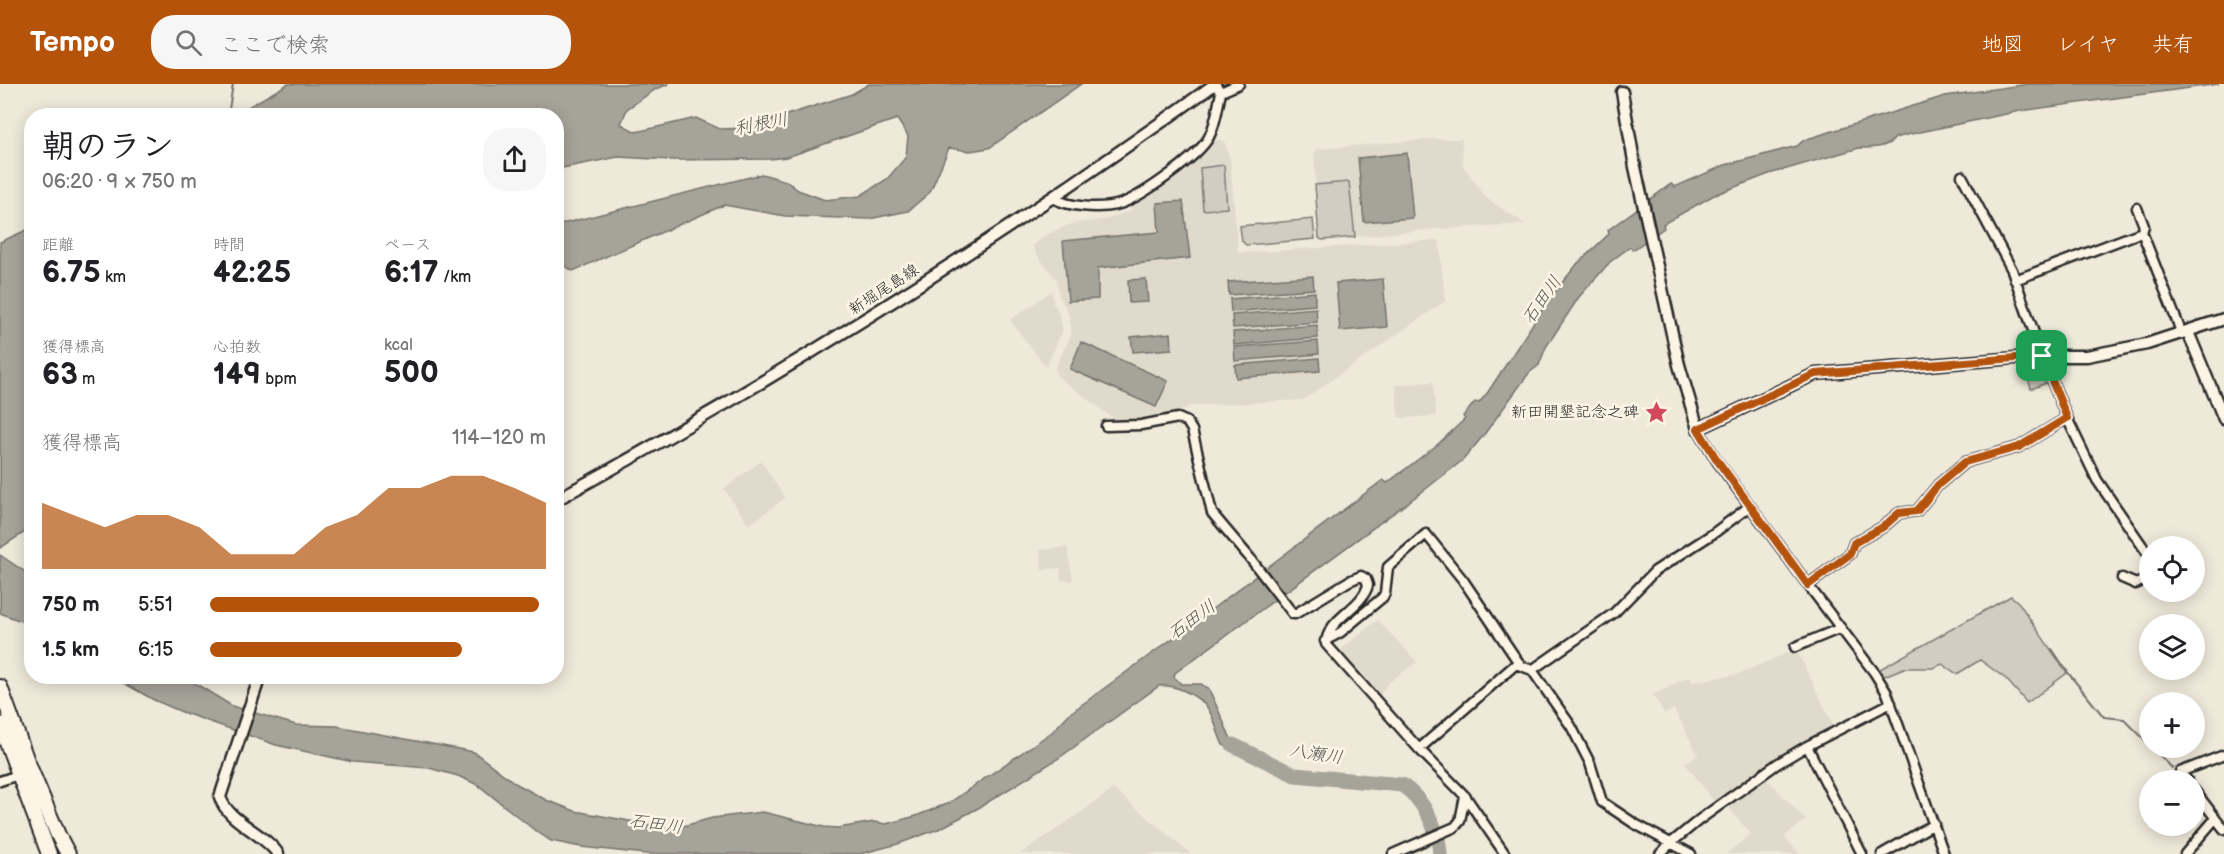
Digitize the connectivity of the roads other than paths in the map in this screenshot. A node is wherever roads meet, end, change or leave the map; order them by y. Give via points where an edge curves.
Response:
1 (1239, 84) edge
2 (1217, 87) edge
3 (1622, 88) edge
4 (1962, 176) dead end
5 (1053, 198) junction
6 (2138, 207) dead end
7 (2142, 232) junction
8 (2015, 280) junction
9 (2224, 319) edge
10 (2185, 333) junction
11 (2042, 356) junction
12 (2067, 418) junction
13 (2224, 419) edge
14 (1106, 426) dead end
15 (1698, 429) junction
16 (564, 495) edge
17 (1750, 506) junction
18 (2139, 541) edge
19 (2122, 578) dead end
20 (2139, 582) edge
21 (1808, 585) junction
22 (1841, 628) junction
23 (1325, 641) junction
24 (1795, 647) dead end
25 (1521, 666) junction
26 (1532, 670) junction
27 (257, 684) edge
28 (0, 687) edge
29 (1891, 702) junction
30 (0, 724) edge
31 (1807, 746) junction
32 (1419, 749) junction
33 (2224, 754) edge
34 (20, 767) junction
35 (2185, 770) edge
36 (0, 781) edge
37 (1465, 796) junction
38 (2205, 805) edge
39 (2215, 819) junction
40 (1934, 824) junction
41 (2224, 829) edge
42 (1671, 843) junction
43 (49, 854) edge
44 (68, 854) edge
45 (278, 854) edge
46 (1393, 854) edge
47 (1505, 854) edge
48 (1660, 854) edge
49 (1692, 854) edge
50 (1862, 854) edge
51 (1882, 854) edge
52 (1944, 854) edge
53 (2185, 854) edge

1 - 2 street
2 - 5 main road, 新堀尾島線
2 - 5 street via 1210,137 1198,152 1153,185 1115,206 1067,204
3 - 15 main road via 1681,374
4 - 8 street
5 - 16 main road, 新堀尾島線 via 897,301
6 - 7 street
7 - 8 street
7 - 10 street
8 - 11 street
9 - 10 main road
10 - 11 main road via 2086,356
10 - 13 main road
11 - 12 street
11 - 15 main road via 1815,374
12 - 18 street via 2097,480
12 - 21 street via 2019,447 1965,462 1938,485 1917,511 1899,513 1854,543 1850,554
14 - 23 street via 1178,418 1187,422 1212,513 1290,612 1295,614 1349,581 1361,576 1366,579 1364,595
15 - 17 street
17 - 21 street
17 - 26 street via 1655,572 1614,613
19 - 20 street
21 - 22 street
22 - 24 street
22 - 29 street
23 - 25 street via 1379,603 1386,593 1388,567 1426,534 1463,580
23 - 32 street
25 - 26 street
25 - 32 street via 1516,664
26 - 42 street via 1570,726 1590,764 1602,802
27 - 45 main road via 220,797 224,807
28 - 34 highway
29 - 31 street
29 - 40 street
30 - 34 highway
31 - 42 street via 1744,787
31 - 50 street
32 - 37 street
33 - 35 street
34 - 36 street
34 - 43 highway
34 - 44 highway
37 - 46 street via 1455,827
37 - 47 street
38 - 39 street
39 - 41 street
39 - 53 street
40 - 51 street
40 - 52 street
42 - 48 street
42 - 49 street

